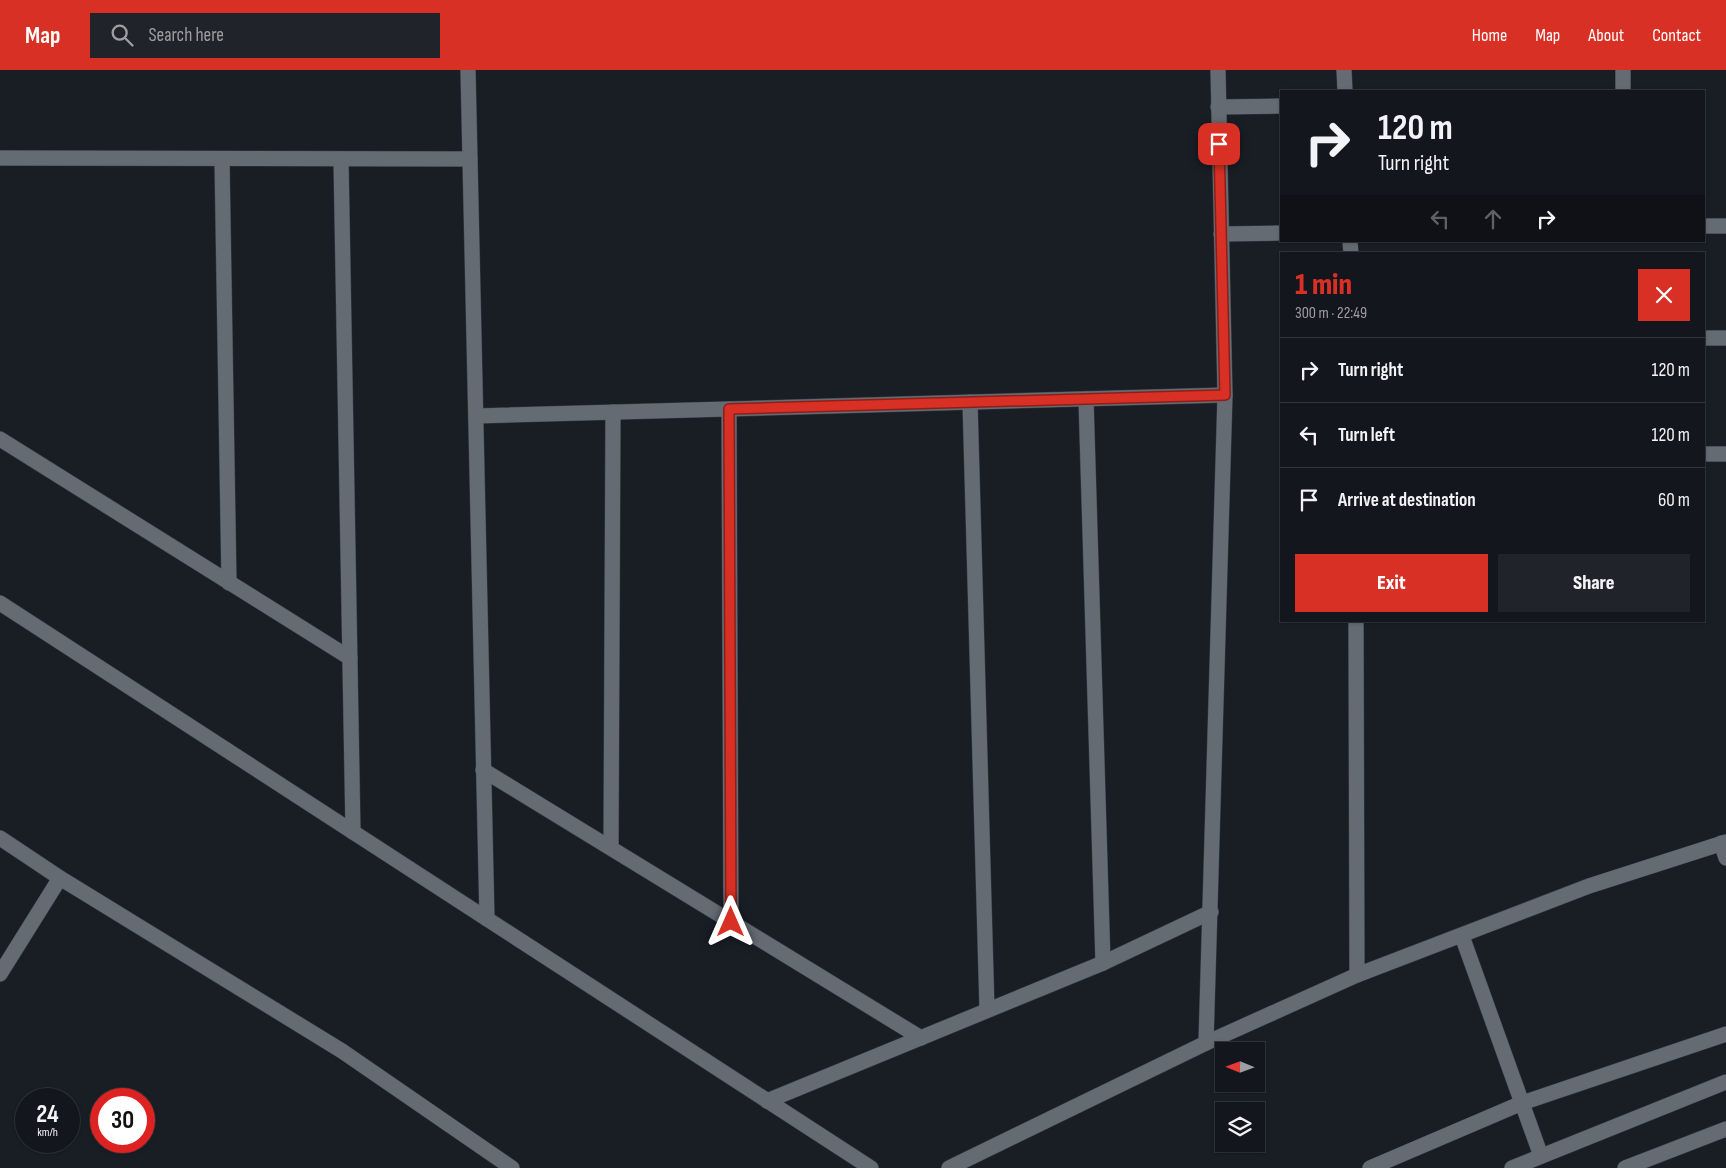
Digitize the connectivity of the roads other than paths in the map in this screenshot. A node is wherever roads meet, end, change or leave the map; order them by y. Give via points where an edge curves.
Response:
1 (468, 70) edge
2 (1218, 70) edge
3 (1344, 70) edge
4 (1623, 70) edge
5 (1345, 90) edge
6 (1623, 90) edge
7 (1280, 106) edge
8 (1218, 107) junction
9 (0, 158) edge
10 (222, 159) junction
11 (341, 159) junction
12 (470, 159) junction
13 (1705, 226) edge
14 (1726, 226) edge
15 (1280, 233) edge
16 (1221, 234) junction
17 (1705, 338) edge
18 (1726, 338) edge
19 (1225, 395) junction
20 (1086, 398) junction
21 (970, 402) junction
22 (729, 409) junction
23 (613, 412) junction
24 (476, 416) junction
25 (0, 440) edge
26 (1705, 454) edge
27 (1726, 454) edge
28 (229, 583) junction
29 (2, 608) edge
30 (1356, 622) edge
31 (350, 658) junction
32 (483, 770) junction
33 (353, 832) junction
34 (0, 838) edge
35 (1724, 843) edge
36 (611, 848) junction
37 (1726, 858) edge
38 (60, 878) junction
39 (1211, 912) junction
40 (487, 919) junction
41 (731, 922) junction
42 (1462, 936) junction
43 (1103, 962) junction
44 (0, 974) edge
45 (1357, 976) junction
46 (987, 1010) junction
47 (1726, 1034) edge
48 (921, 1038) junction
49 (1206, 1042) junction
50 (1726, 1082) edge
51 (767, 1101) junction
52 (1522, 1103) junction
53 (1726, 1129) edge
54 (1541, 1156) junction
55 (512, 1168) edge
56 (871, 1168) edge
57 (949, 1168) edge
58 (1370, 1168) edge
59 (1512, 1168) edge
60 (1625, 1168) edge

1 - 12 street
2 - 8 street
3 - 5 street
4 - 6 street
7 - 8 street
8 - 16 street
9 - 10 street
10 - 11 street
10 - 28 street
11 - 12 street
11 - 31 street
12 - 24 street
13 - 14 street
15 - 16 street
16 - 19 street
17 - 18 street
19 - 20 street
19 - 39 street
20 - 21 street
20 - 43 street
21 - 22 street
21 - 46 street
22 - 23 street
22 - 41 street
23 - 24 street
23 - 36 street
24 - 32 street
25 - 28 street
26 - 27 street
28 - 31 street
29 - 33 street
30 - 45 street
31 - 33 street
32 - 36 street
32 - 40 street
33 - 40 street
34 - 38 street
35 - 37 street
35 - 42 street via 1589,886
36 - 41 street
38 - 44 street
38 - 55 street via 342,1050
39 - 43 street
39 - 49 street
40 - 51 street
41 - 48 street
42 - 45 street
42 - 52 street
43 - 46 street
45 - 49 street
46 - 48 street
47 - 52 street
48 - 51 street
49 - 57 street
50 - 54 street
51 - 56 street
52 - 54 street
52 - 58 street
53 - 60 street
54 - 59 street

